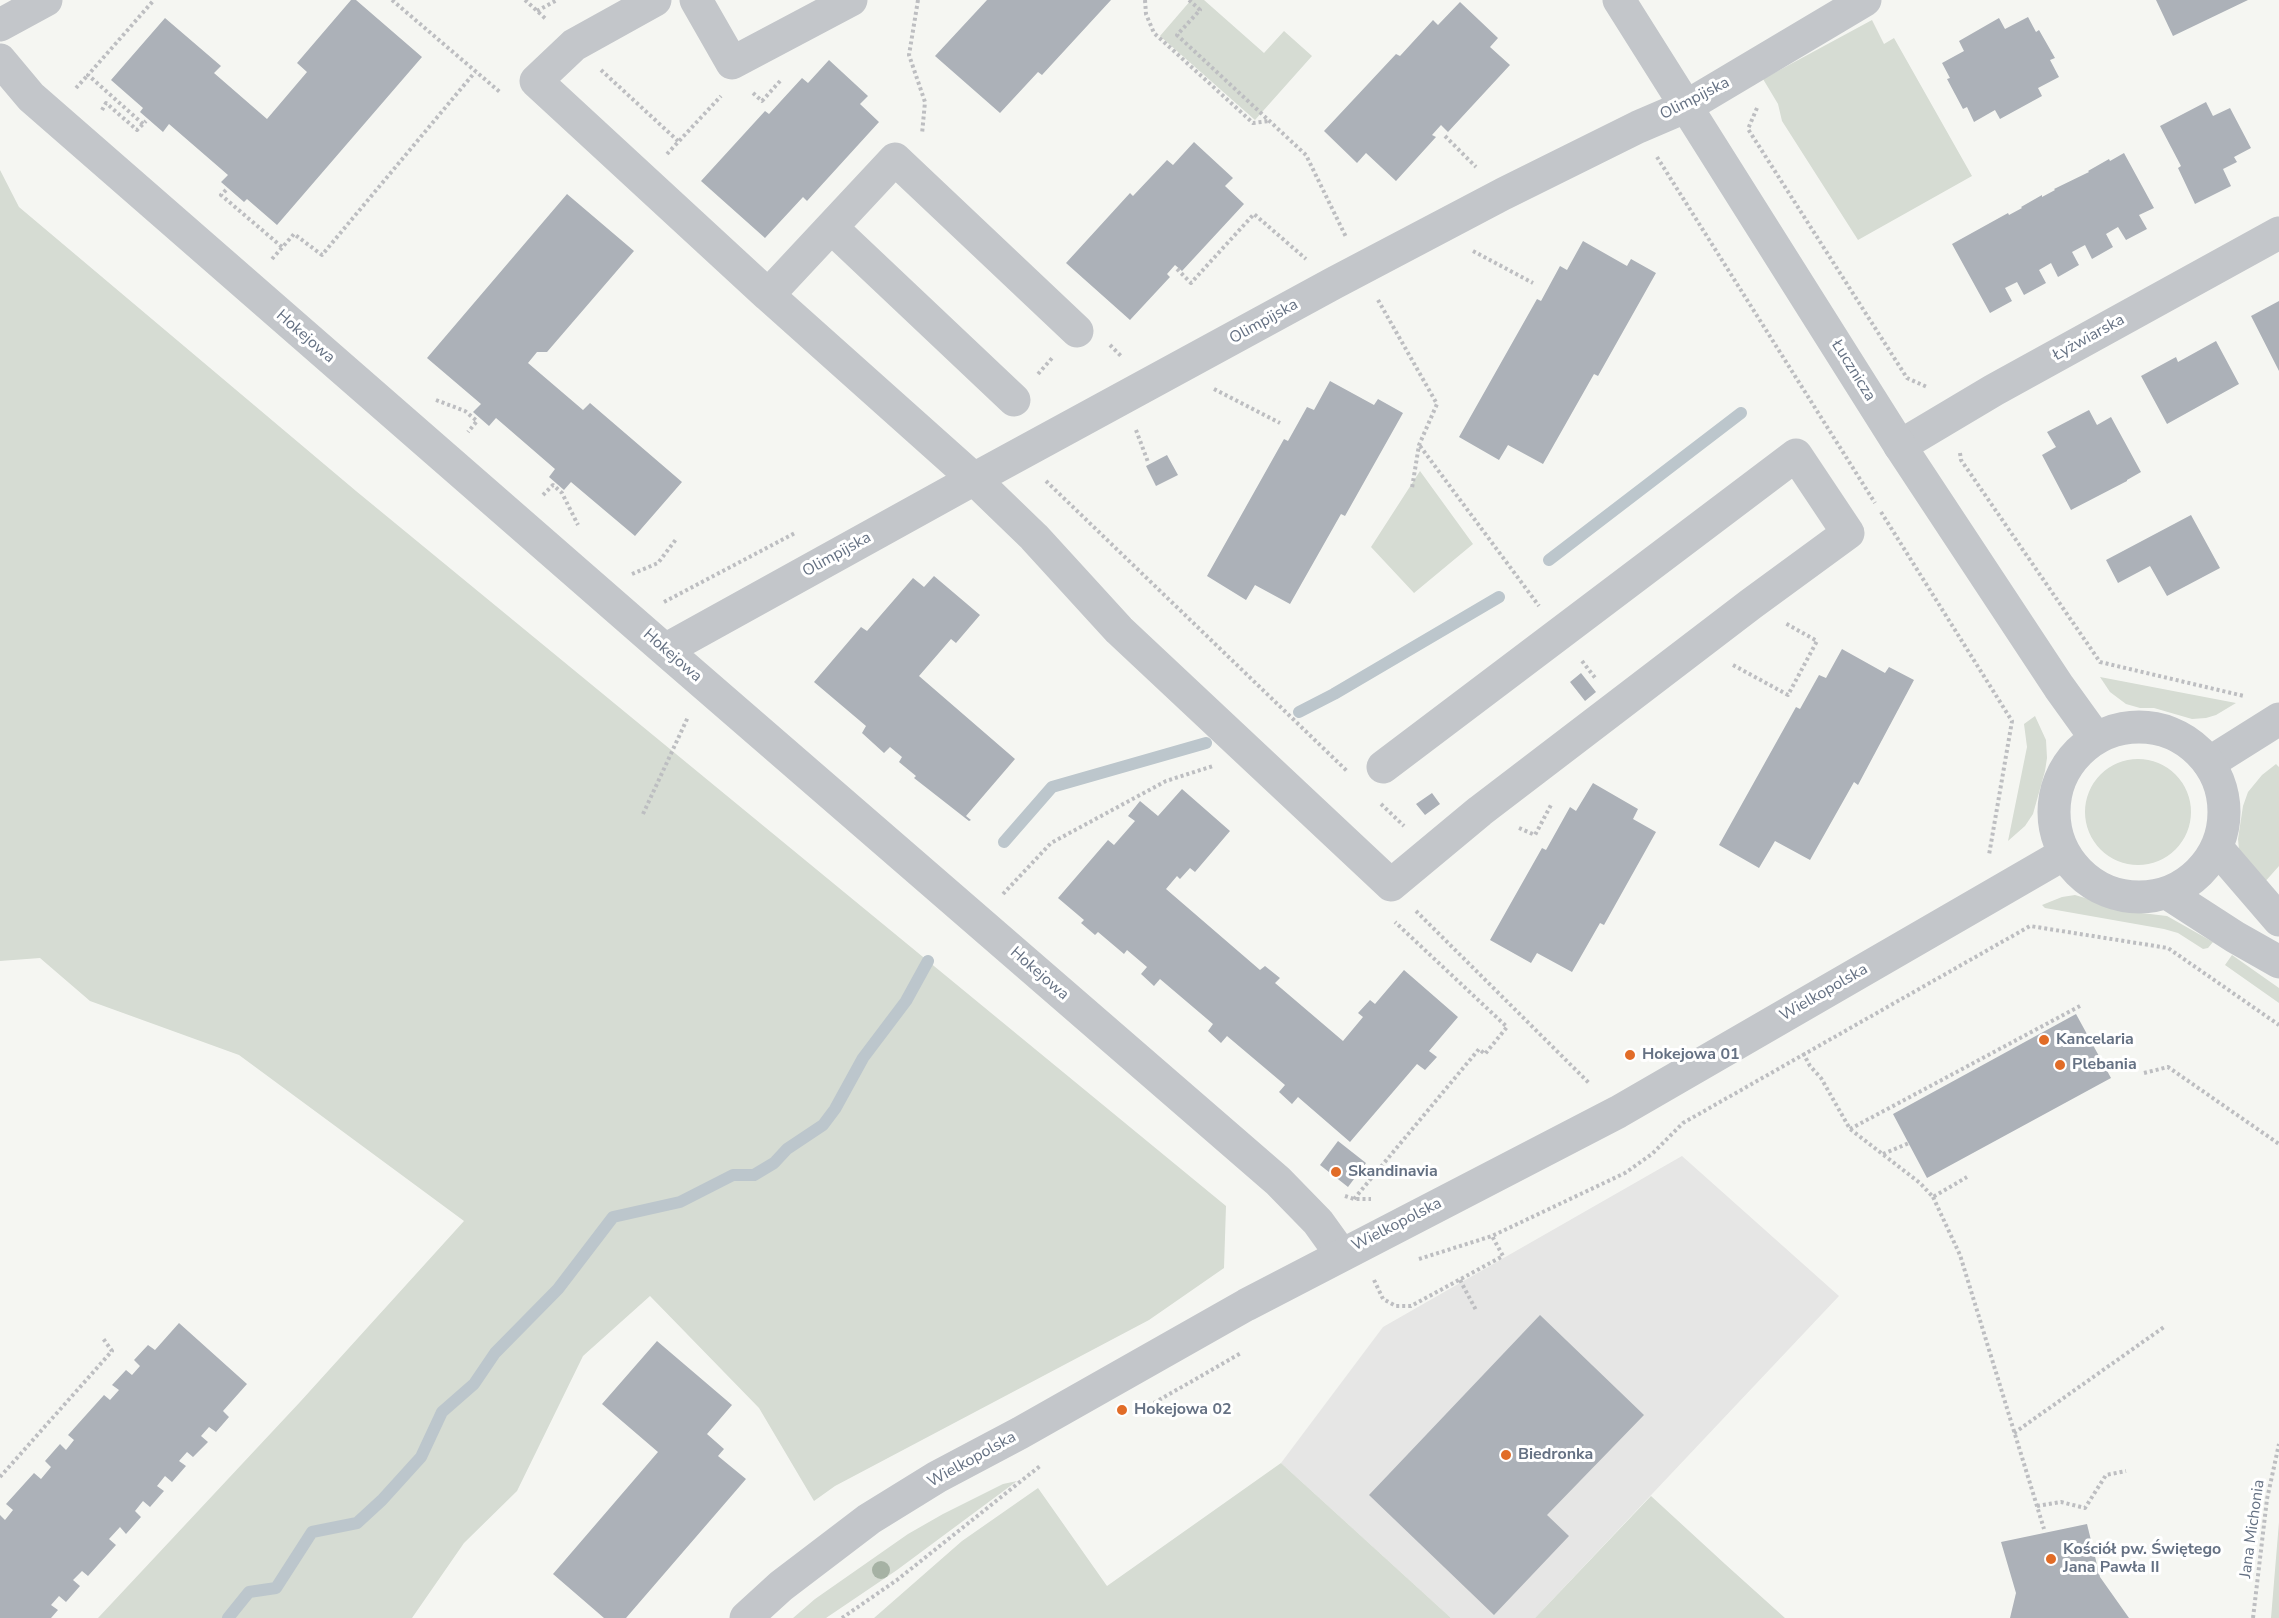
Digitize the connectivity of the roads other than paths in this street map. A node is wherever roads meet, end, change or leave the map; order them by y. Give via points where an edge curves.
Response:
1 (46, 0) edge
2 (655, 0) edge
3 (696, 0) edge
4 (851, 0) edge
5 (1619, 0) edge
6 (1865, 0) edge
7 (0, 25) edge
8 (0, 60) edge
9 (1687, 106) junction
10 (832, 228) junction
11 (2279, 233) edge
12 (768, 295) junction
13 (1077, 331) dead end
14 (1014, 400) dead end
15 (1900, 446) junction
16 (974, 479) junction
17 (665, 650) junction
18 (2279, 718) edge
19 (2095, 737) junction
20 (2209, 763) junction
21 (1368, 772) road end
22 (2217, 848) junction
23 (2064, 854) junction
24 (2167, 893) junction
25 (2279, 920) edge
26 (2279, 962) edge
27 (1341, 1254) junction
28 (746, 1618) edge

1 - 7 street
2 - 12 street via 574,45 536,81
3 - 4 street via 732,63
5 - 9 street, Łucznicza
6 - 9 street, Olimpijska
8 - 17 street, Hokejowa via 31,97
9 - 15 street, Łucznicza
9 - 16 street, Olimpijska via 1433,231
10 - 12 street
10 - 13 street via 895,159
10 - 14 street
11 - 15 street, Łyżwiarska
12 - 16 street
15 - 19 street, Łucznicza
16 - 17 street, Olimpijska
16 - 21 street via 1389,900 1430,851 1848,532 1796,455 1561,634
17 - 27 street, Hokejowa via 1278,1181 1318,1222
18 - 20 street
19 - 20 street via 2125,727 2157,728 2187,741
19 - 23 street via 2070,760 2056,789 2053,823
20 - 22 street via 2222,790 2224,819
22 - 24 street via 2196,876
22 - 25 street
23 - 24 street via 2082,877 2108,892 2138,898
23 - 27 street, Wielkopolska via 1618,1112
24 - 26 street
27 - 28 street, Wielkopolska via 937,1477 869,1519

